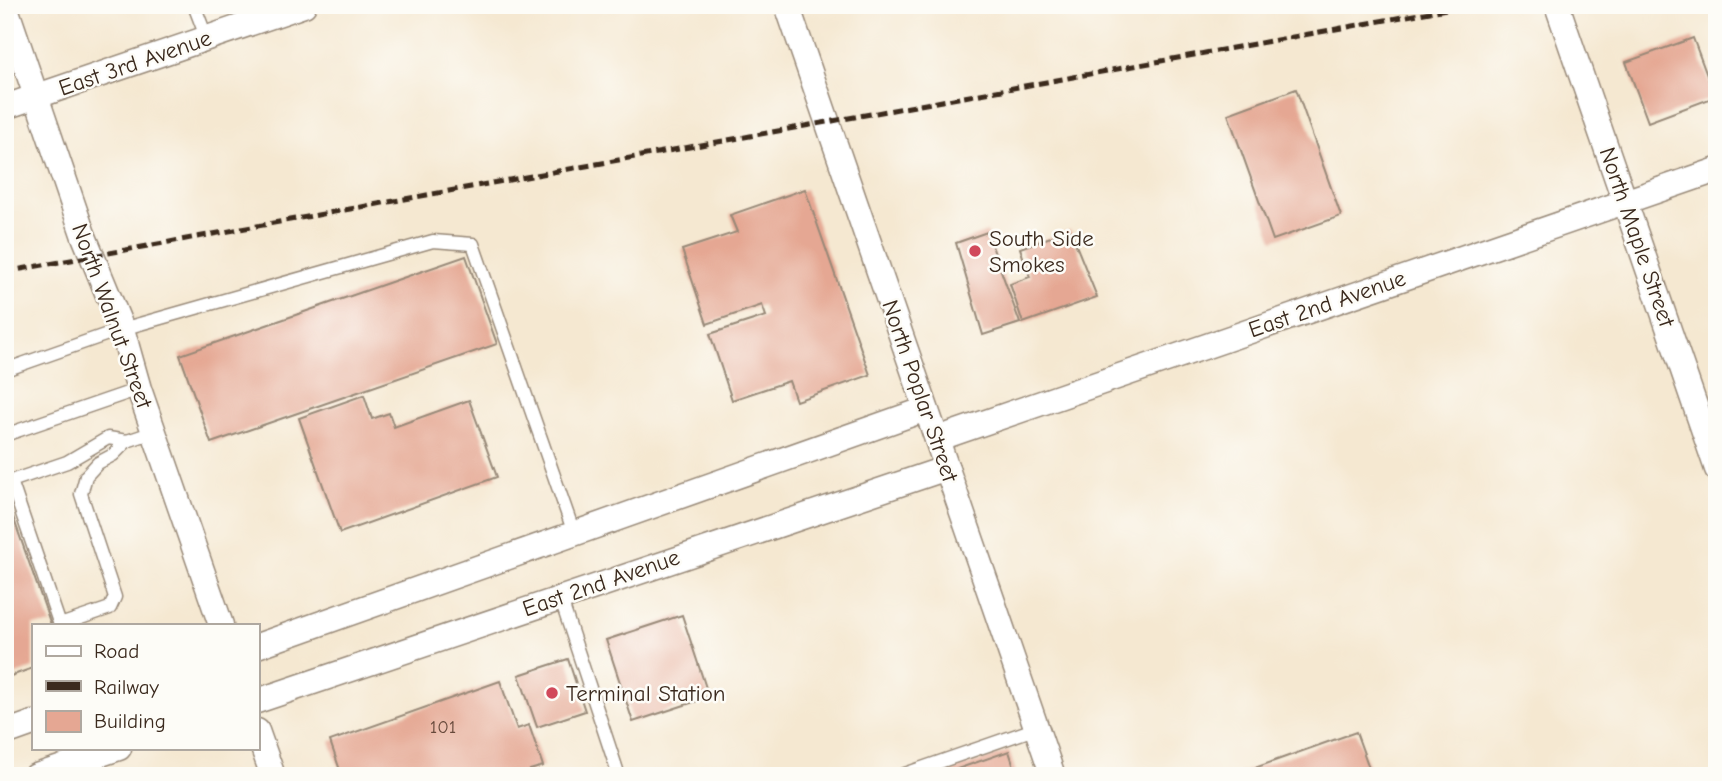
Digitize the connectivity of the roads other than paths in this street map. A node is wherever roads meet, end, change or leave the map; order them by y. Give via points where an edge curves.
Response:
1 (5, 5) edge
2 (194, 5) edge
3 (304, 5) edge
4 (787, 5) edge
5 (1556, 5) edge
6 (207, 39) junction
7 (36, 97) junction
8 (5, 107) edge
9 (1717, 170) edge
10 (1625, 201) junction
11 (122, 330) junction
12 (5, 370) edge
13 (139, 389) junction
14 (926, 409) junction
15 (154, 432) junction
16 (5, 435) edge
17 (937, 439) junction
18 (127, 441) junction
19 (947, 468) junction
20 (1717, 469) edge
21 (574, 533) junction
22 (560, 596) junction
23 (60, 624) edge
24 (63, 624) edge
25 (221, 624) edge
26 (259, 645) edge
27 (259, 700) edge
28 (32, 723) edge
29 (1037, 729) junction
30 (5, 733) edge
31 (259, 737) edge
32 (113, 750) edge
33 (36, 776) edge
34 (273, 776) edge
35 (619, 776) edge
36 (899, 776) edge
37 (1053, 776) edge

1 - 7 street, North Walnut Street
2 - 6 lane
3 - 6 street, East 3rd Avenue
4 - 14 street, North Poplar Street
5 - 10 street, North Maple Street
6 - 7 street, East 3rd Avenue
7 - 8 street, East 3rd Avenue
7 - 11 street, North Walnut Street
9 - 10 street, East 2nd Avenue
10 - 17 street, East 2nd Avenue
10 - 20 street, North Maple Street
11 - 12 lane
11 - 13 street, North Walnut Street
11 - 21 lane via 433,241 472,244
13 - 15 street, North Walnut Street
13 - 16 lane
14 - 17 street, North Poplar Street
14 - 21 street
15 - 18 lane
15 - 25 street, North Walnut Street
17 - 19 street, North Poplar Street
18 - 23 lane via 108,438 67,462 11,481
18 - 24 lane via 86,476 81,494 115,597 110,608
19 - 22 street, East 2nd Avenue
19 - 29 street, North Poplar Street
21 - 26 street
22 - 27 street, East 2nd Avenue
22 - 35 lane
28 - 30 street
29 - 36 lane
29 - 37 street, North Poplar Street
31 - 34 street
32 - 33 street

